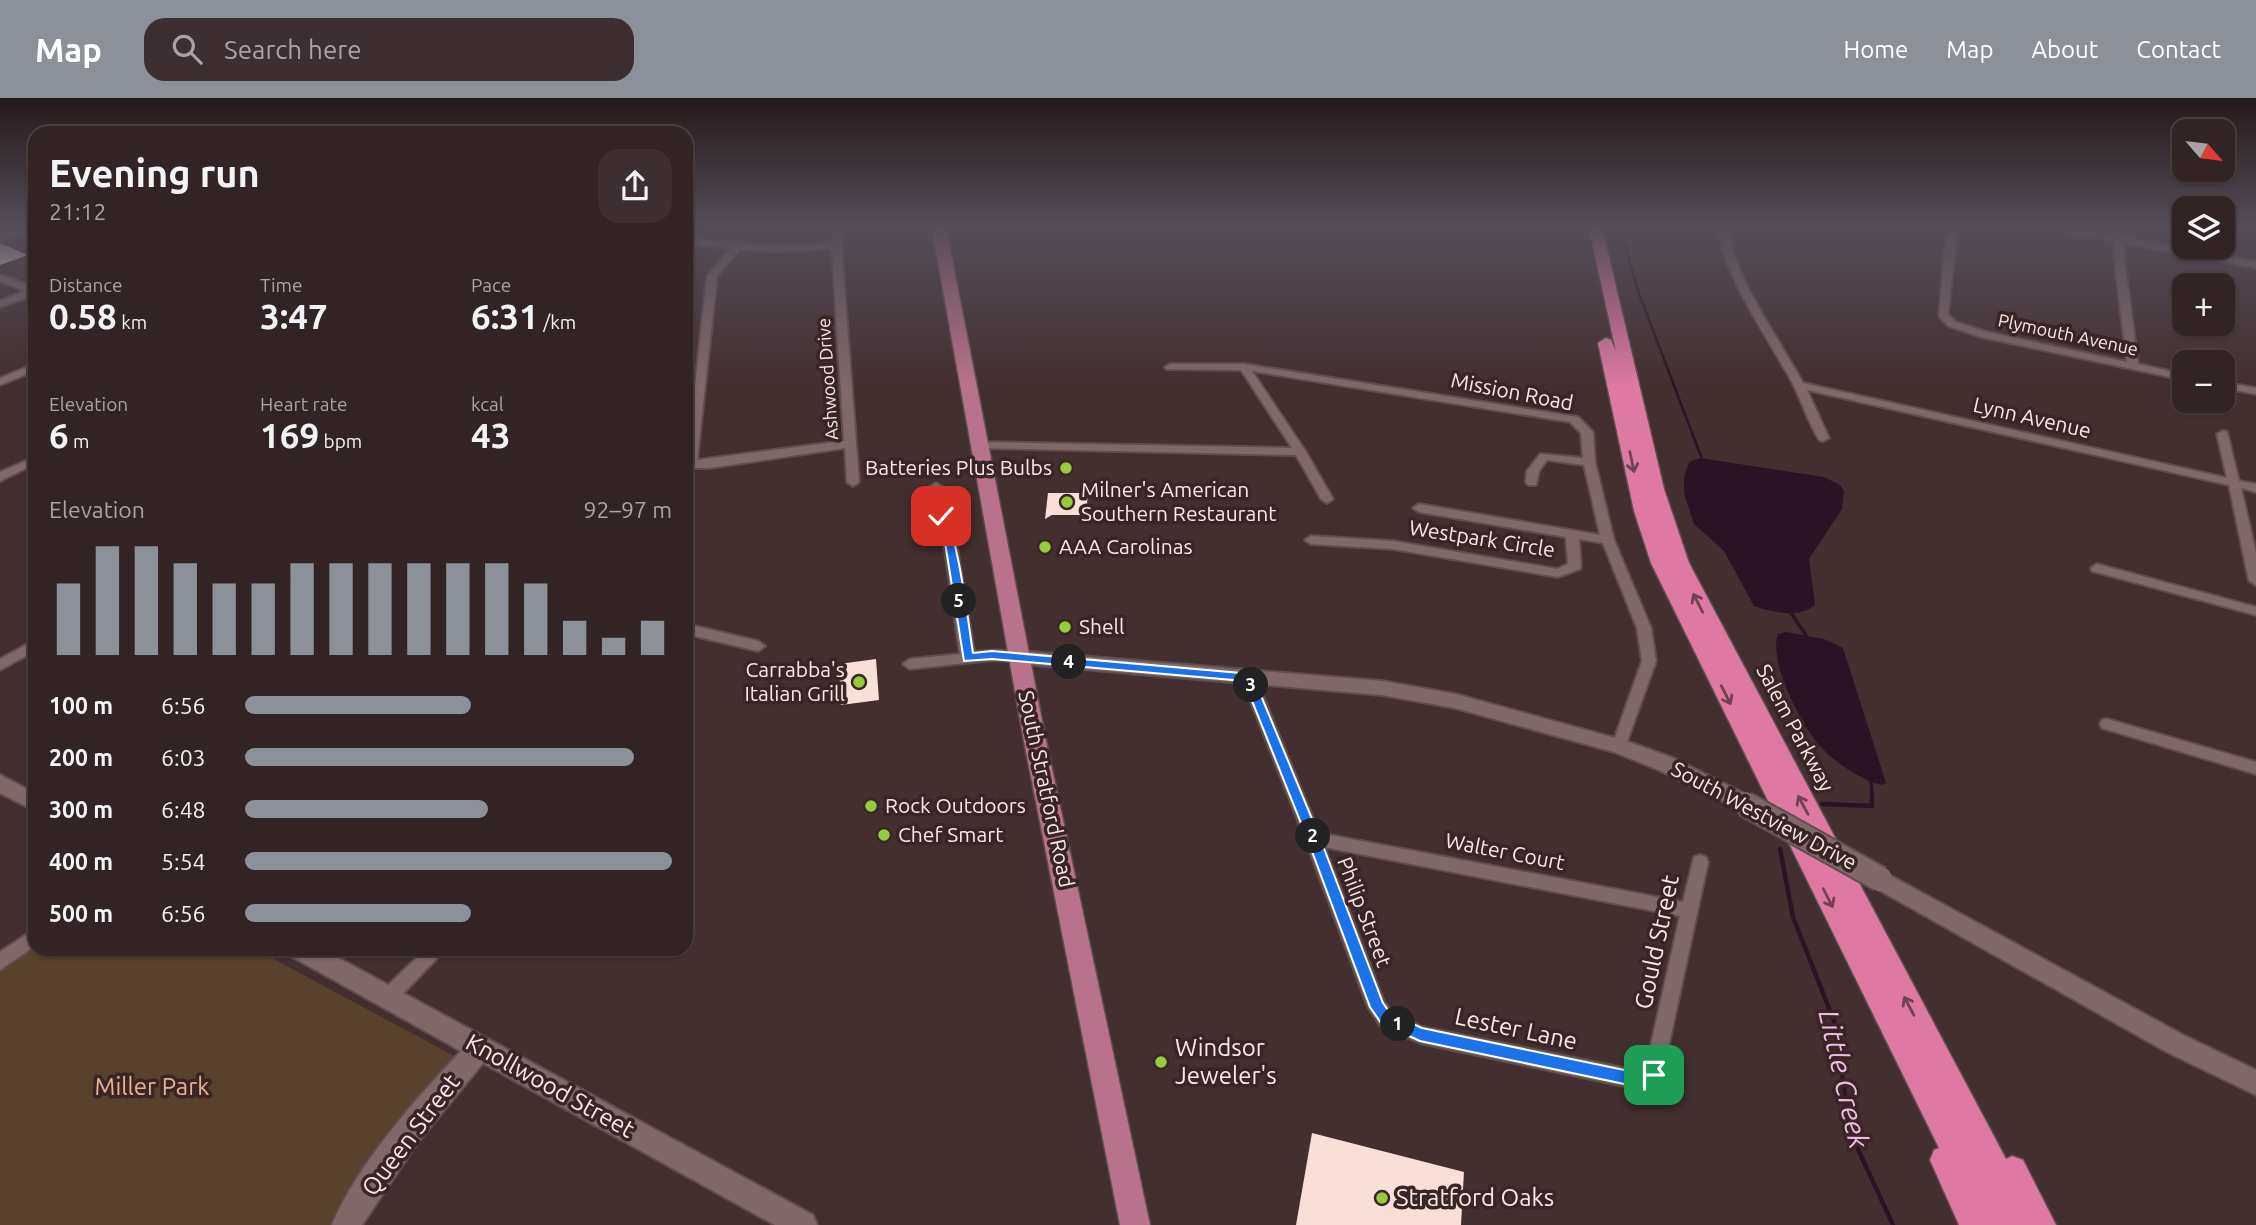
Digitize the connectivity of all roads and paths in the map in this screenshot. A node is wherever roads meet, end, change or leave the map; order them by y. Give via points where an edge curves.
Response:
1 (7, 281) edge
2 (711, 281) edge
3 (839, 281) edge
4 (949, 281) edge
5 (1593, 281) edge
6 (1607, 281) edge
7 (1741, 281) edge
8 (1947, 281) edge
9 (2122, 281) edge
10 (28, 289) edge
11 (28, 293) edge
12 (0, 304) edge
13 (2133, 366) junction
14 (1170, 367) dead end
15 (1244, 367) junction
16 (28, 370) edge
17 (2172, 374) edge
18 (0, 382) edge
19 (1799, 385) junction
20 (2235, 387) edge
21 (2256, 391) edge
22 (693, 431) edge
23 (2223, 434) dead end
24 (1823, 438) dead end
25 (851, 444) junction
26 (980, 445) junction
27 (1300, 452) junction
28 (1589, 462) junction
29 (28, 463) edge
30 (693, 464) edge
31 (0, 477) edge
32 (853, 482) dead end
33 (1532, 482) dead end
34 (2234, 483) junction
35 (936, 487) dead end
36 (2256, 488) edge
37 (1327, 499) dead end
38 (1419, 508) dead end
39 (1572, 534) junction
40 (1311, 540) dead end
41 (1608, 540) junction
42 (2097, 568) dead end
43 (2256, 582) edge
44 (2256, 611) edge
45 (693, 631) edge
46 (758, 646) dead end
47 (28, 649) edge
48 (968, 658) junction
49 (1019, 658) junction
50 (910, 664) dead end
51 (0, 665) edge
52 (1248, 677) junction
53 (2107, 724) dead end
54 (1619, 746) junction
55 (2256, 768) edge
56 (0, 783) edge
57 (28, 799) edge
58 (1314, 838) junction
59 (1700, 862) dead end
60 (1688, 910) junction
61 (28, 941) edge
62 (311, 956) edge
63 (431, 956) edge
64 (0, 962) edge
65 (386, 999) junction
66 (1377, 1007) joint
67 (481, 1048) junction
68 (1654, 1075) joint
69 (2256, 1083) edge
70 (1947, 1106) junction
71 (346, 1225) edge
72 (803, 1225) edge
73 (1135, 1225) edge
74 (1975, 1225) edge
75 (1993, 1225) edge
76 (2024, 1225) edge
77 (2041, 1225) edge

1 - 10 street
2 - 22 street
3 - 25 street, Ashwood Drive
4 - 26 main road, South Stratford Road
5 -> 70 highway, Salem Parkway via 1637,487 1661,563
70 -> 6 highway, Salem Parkway via 1679,563 1655,489
7 - 19 street
8 - 13 street, Plymouth Avenue via 1943,314 1952,324
9 - 13 street
11 - 12 street
13 - 17 street, Plymouth Avenue
14 - 15 street, Mission Road
15 - 27 street
15 - 28 street, Mission Road via 1574,419 1587,432
16 - 18 street
19 - 24 street
19 - 34 street, Lynn Avenue
20 - 21 street
23 - 34 street
25 - 30 street
25 - 32 street, Ashwood Drive
26 - 27 street
26 - 49 main road, South Stratford Road
27 - 37 street
28 - 33 street via 1544,456 1533,471
28 - 41 street, Mission Road
29 - 31 street
34 - 36 street, Lynn Avenue
34 - 43 street
35 - 48 street via 949,536
38 - 39 street, Westpark Circle
39 - 40 street, Westpark Circle via 1575,566 1558,573 1393,545
39 - 41 street, Westpark Circle
41 - 54 street, Mission Road via 1644,628 1649,661
42 - 44 street
45 - 46 street
47 - 51 street
48 - 49 street
48 - 50 street
49 - 52 street, South Westview Drive
49 - 73 main road, South Stratford Road
52 - 54 street, South Westview Drive via 1382,688 1455,701
52 - 58 street, Philip Street
53 - 55 street
54 - 69 street, South Westview Drive, bridge via 1745,804 2176,1044
56 - 57 street
58 - 60 street, Walter Court
58 - 66 street, Philip Street
59 - 60 street, Gould Street
60 - 68 street, Gould Street
61 - 64 street
62 - 65 street, Knollwood Street
63 - 65 street
65 - 67 street, Knollwood Street
66 - 68 street, Lester Lane via 1386,1019 1420,1035 1629,1078
67 - 71 street, Queen Street via 401,1140
67 - 72 street, Knollwood Street
70 - 74 highway via 1933,1133
70 - 75 highway, Salem Parkway
70 - 76 highway, Salem Parkway
70 - 77 highway via 1985,1122

